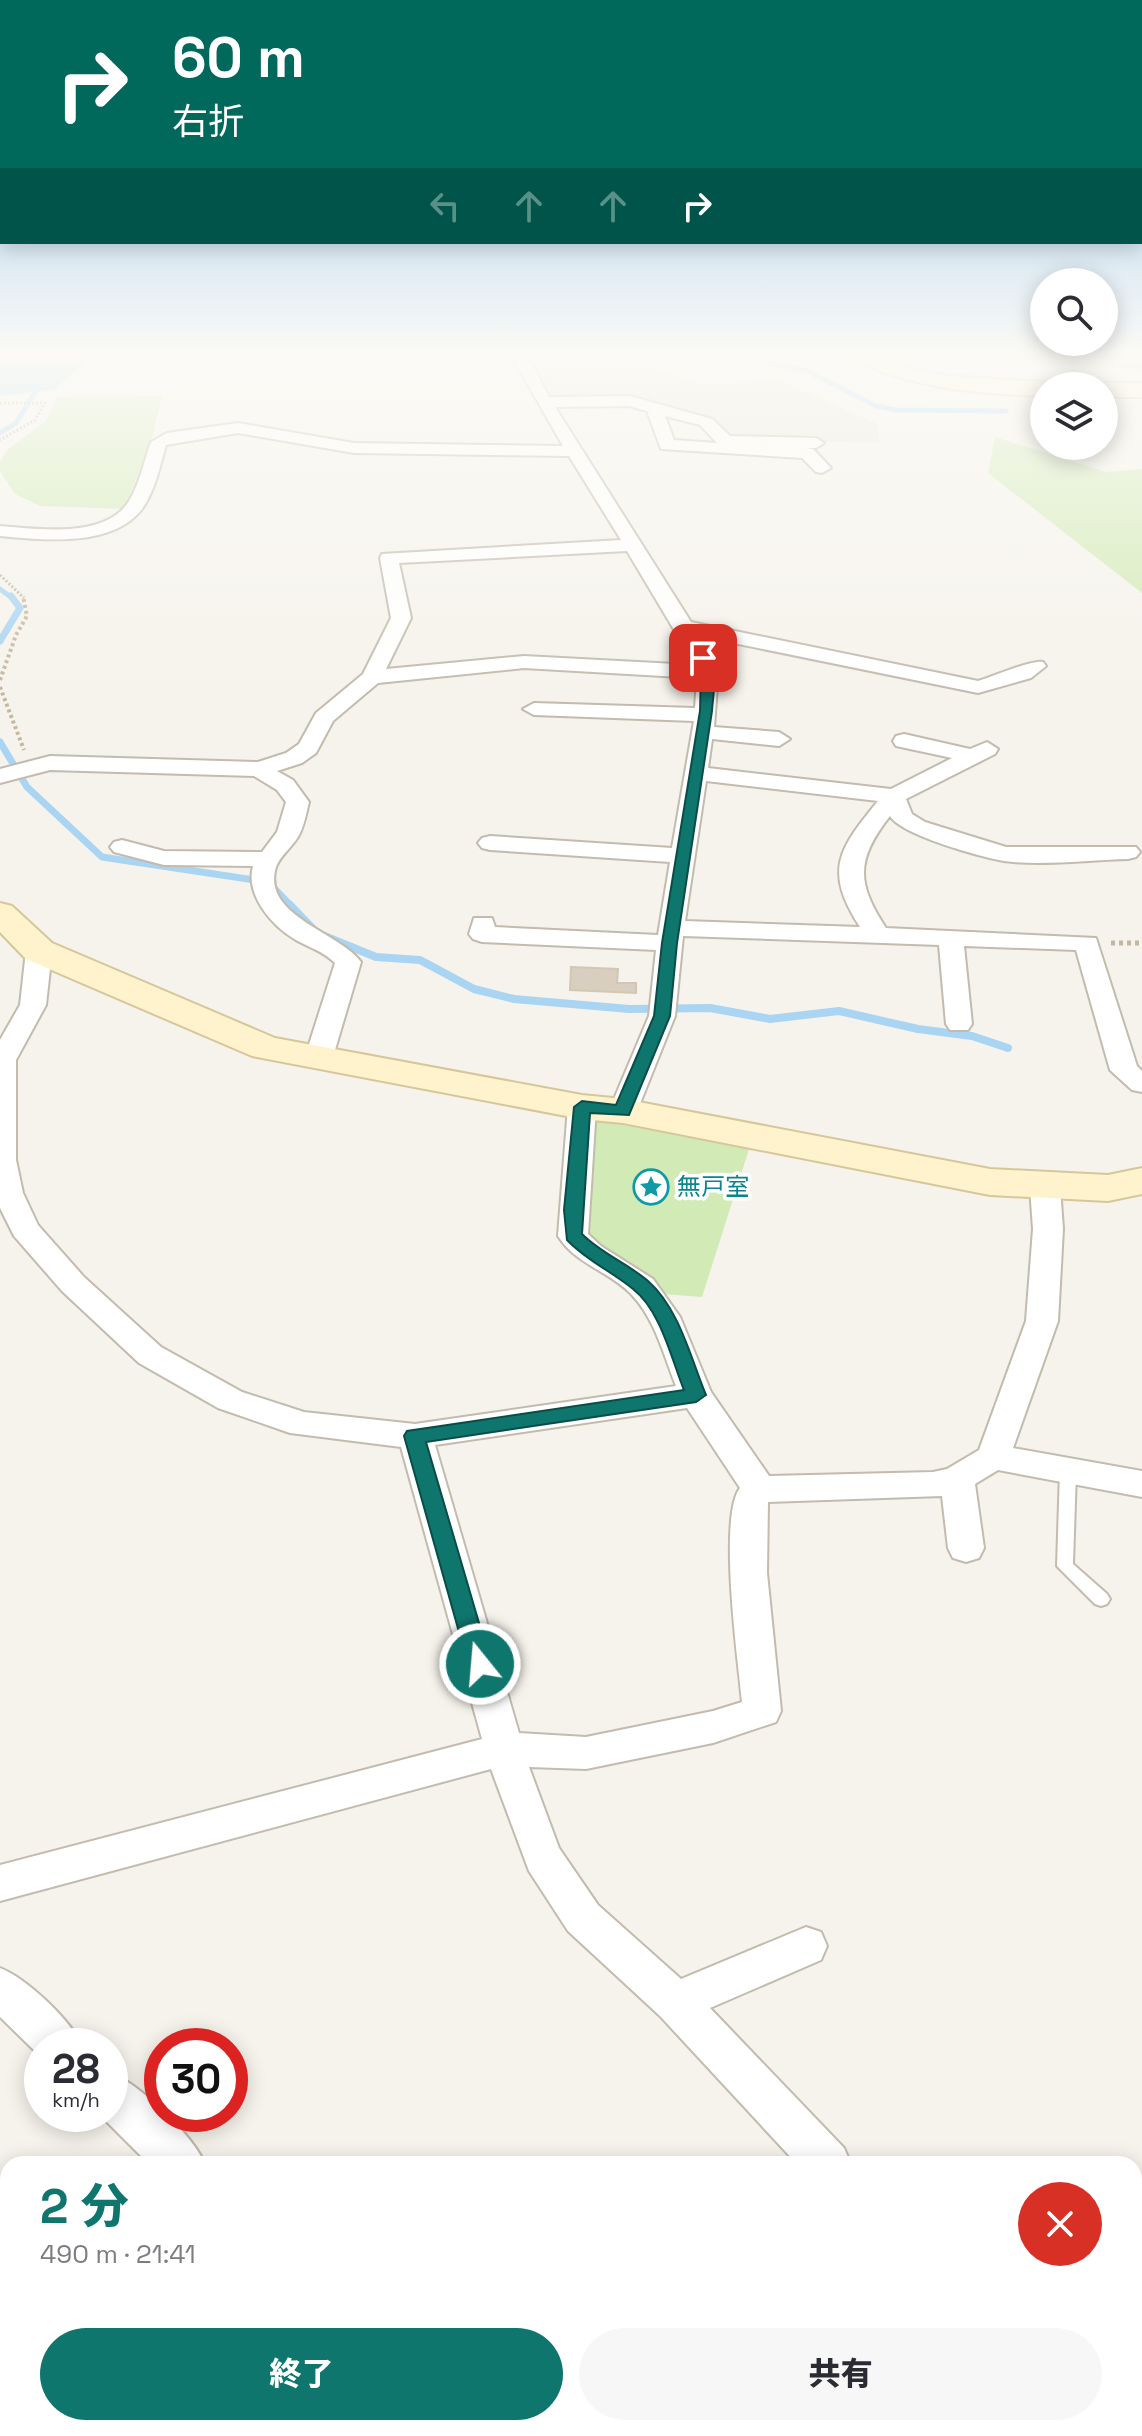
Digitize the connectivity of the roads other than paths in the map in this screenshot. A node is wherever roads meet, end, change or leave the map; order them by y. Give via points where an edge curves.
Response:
1 (150, 467) edge
2 (586, 467) edge
3 (768, 467) edge
4 (770, 470) dead end
5 (0, 531) edge
6 (635, 545) junction
7 (686, 627) junction
8 (939, 654) dead end
9 (1036, 666) dead end
10 (708, 672) junction
11 (922, 676) junction
12 (372, 677) junction
13 (534, 709) dead end
14 (704, 724) junction
15 (779, 739) dead end
16 (904, 741) dead end
17 (259, 769) junction
18 (16, 771) edge
19 (694, 773) junction
20 (894, 796) junction
21 (490, 843) dead end
22 (122, 847) dead end
23 (1128, 852) dead end
24 (682, 856) junction
25 (264, 873) junction
26 (0, 913) edge
27 (483, 923) dead end
28 (877, 934) junction
29 (670, 935) junction
30 (951, 938) junction
31 (39, 951) junction
32 (959, 1024) dead end
33 (318, 1060) junction
34 (1142, 1084) edge
35 (582, 1107) junction
36 (623, 1111) junction
37 (1142, 1181) edge
38 (1045, 1187) junction
39 (13, 1232) edge
40 (696, 1395) junction
41 (415, 1436) junction
42 (993, 1457) junction
43 (1068, 1471) junction
44 (957, 1479) junction
45 (1142, 1484) edge
46 (759, 1489) junction
47 (966, 1548) dead end
48 (1101, 1599) dead end
49 (506, 1749) junction
50 (0, 1883) edge
51 (806, 1946) dead end
52 (0, 1988) edge
53 (675, 2002) junction
54 (41, 2028) edge
55 (128, 2112) edge
56 (174, 2156) edge
57 (820, 2156) edge

1 - 5 street via 134,508 107,524 46,535
2 - 6 street
3 - 4 street
6 - 7 street
6 - 12 street via 389,558 401,618
7 - 10 street
7 - 11 street
8 - 11 street
9 - 11 street via 978,687
10 - 12 street via 524,662
10 - 14 street
12 - 17 street via 324,718 308,748
13 - 14 street
14 - 15 street
14 - 19 street
16 - 20 street via 979,753
17 - 18 street via 50,763
17 - 25 street via 285,785 298,802 289,833
19 - 20 street
19 - 24 street
20 - 23 street via 902,818 917,827 1005,854
20 - 28 street via 859,840 850,864 856,902
21 - 24 street
22 - 25 street
24 - 29 street
25 - 33 street via 291,925 326,942 348,962
26 - 31 street
27 - 29 street via 482,934
28 - 29 street
28 - 30 street
29 - 36 street via 663,1009
30 - 32 street
30 - 34 street via 1087,943 1124,1070
31 - 33 street via 265,1048
31 - 39 street via 33,1005 2,1060 1,1160
33 - 35 street
35 - 36 street
35 - 40 street via 573,1236 642,1286 664,1317
36 - 38 street via 990,1182
37 - 38 street via 1108,1188
38 - 42 street via 1042,1321
39 - 41 street via 150,1355 230,1400 302,1424
40 - 41 street
40 - 46 street
41 - 49 street
42 - 43 street
42 - 44 street
43 - 45 street
43 - 48 lane via 1065,1566
44 - 46 street via 933,1485
44 - 47 street
46 - 49 street via 749,1501 749,1573 762,1711 713,1727 586,1753
49 - 50 street
49 - 53 street via 543,1858 583,1918
51 - 53 street
52 - 54 street
53 - 57 street
55 - 56 street

